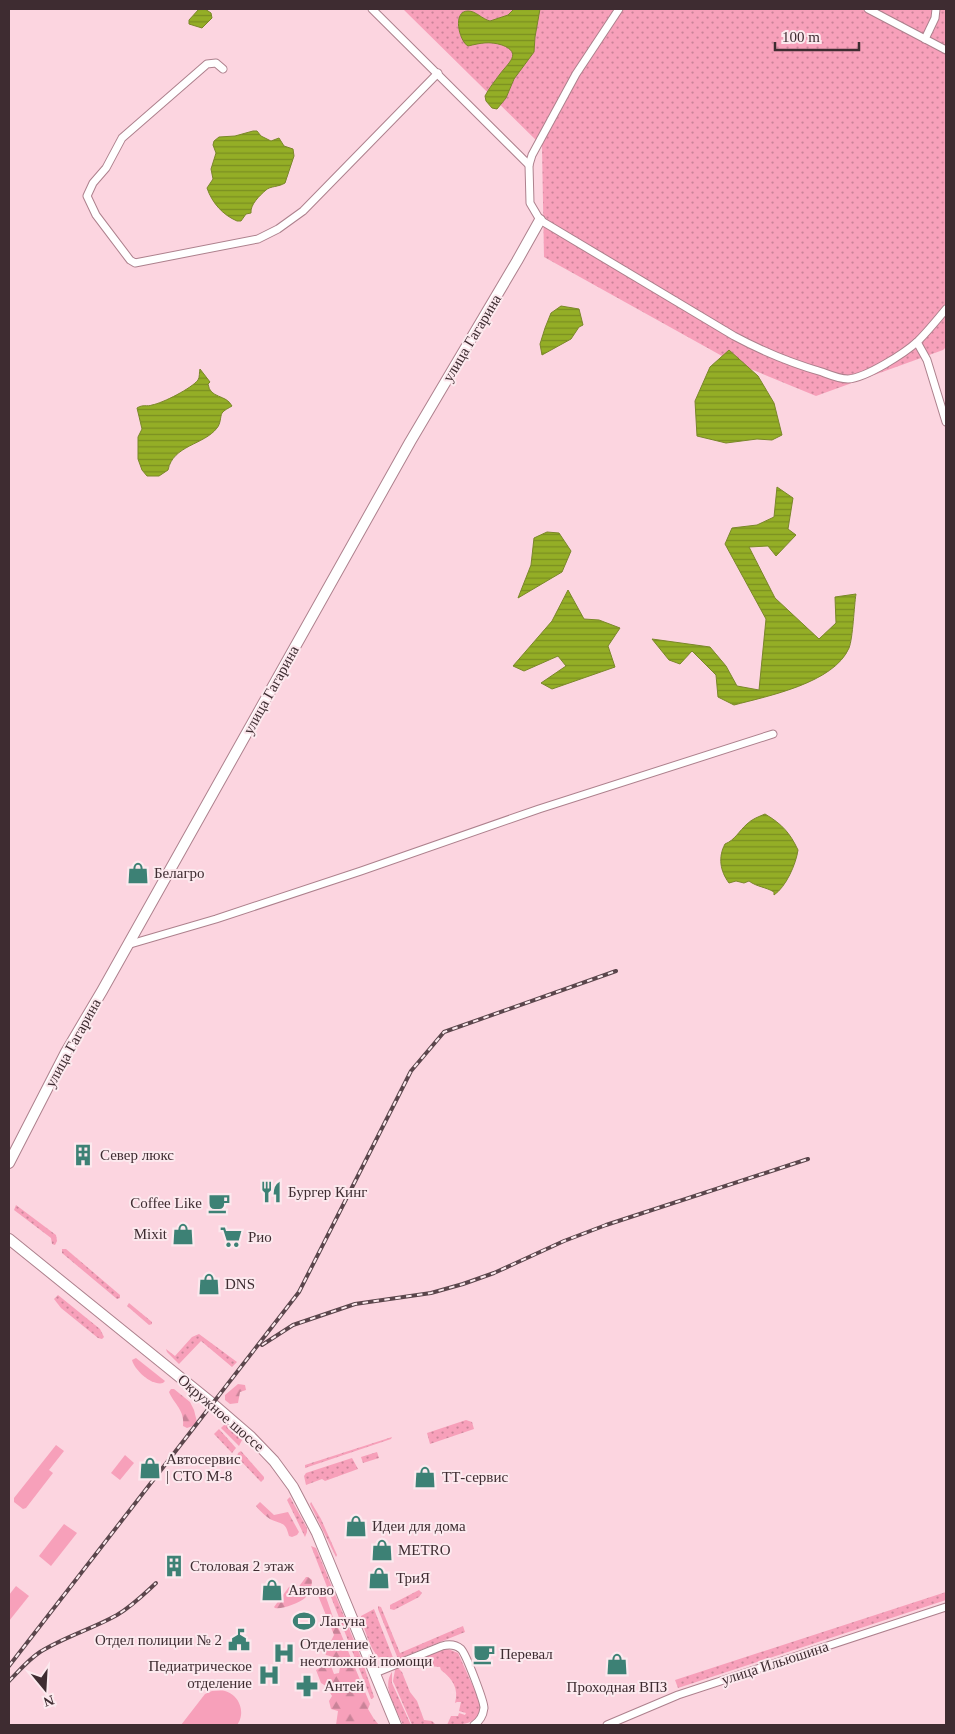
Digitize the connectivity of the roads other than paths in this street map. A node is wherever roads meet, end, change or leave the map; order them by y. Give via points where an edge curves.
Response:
1 (372, 9) edge
2 (619, 9) edge
3 (868, 9) edge
4 (936, 9) edge
5 (925, 38) junction
6 (946, 50) edge
7 (223, 69) dead end
8 (438, 74) junction
9 (529, 165) junction
10 (540, 220) junction
11 (946, 309) edge
12 (917, 342) junction
13 (946, 422) edge
14 (772, 734) dead end
15 (127, 945) junction
16 (9, 1163) edge
17 (9, 1239) edge
18 (946, 1607) edge
19 (375, 1673) junction
20 (396, 1725) edge
21 (474, 1725) edge
22 (607, 1725) edge

1 - 8 street
2 - 9 street via 576,74
3 - 5 street
4 - 5 street via 936,18
5 - 6 street
7 - 8 street via 216,63 207,64 122,138 106,168 93,183 88,196 96,215 130,260 135,262 258,239 278,229 303,211
8 - 9 street
9 - 10 street via 530,204
10 - 12 street via 734,336 801,366 848,379 858,377
10 - 15 street, улица Гагарина via 410,442
11 - 12 street
12 - 13 street via 927,360
14 - 15 street via 216,919
15 - 16 street, улица Гагарина via 66,1052
17 - 19 street, Окружное шоссе via 213,1404 274,1461 296,1491 310,1518
18 - 22 street, улица Ильюшина via 674,1696
19 - 20 street, Окружное шоссе
19 - 21 street via 442,1646 455,1646 462,1650 483,1700 482,1715

